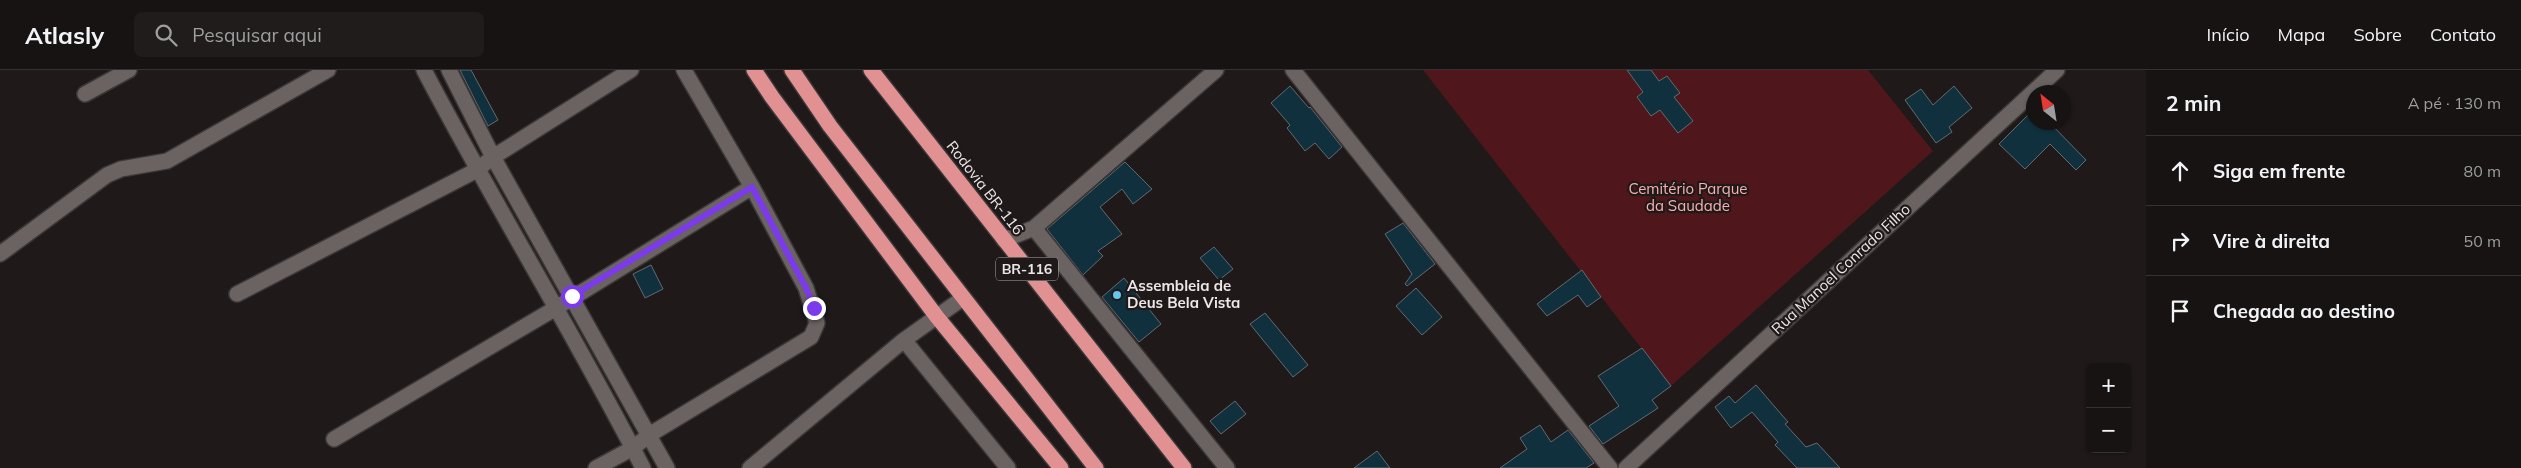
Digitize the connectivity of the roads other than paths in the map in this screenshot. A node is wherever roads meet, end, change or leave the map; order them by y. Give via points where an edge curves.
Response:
1 (129, 70) edge
2 (328, 70) edge
3 (424, 70) edge
4 (449, 70) edge
5 (631, 70) edge
6 (684, 70) edge
7 (754, 70) edge
8 (792, 70) edge
9 (871, 70) edge
10 (1216, 70) edge
11 (1293, 70) edge
12 (2057, 70) edge
13 (85, 94) dead end
14 (494, 157) junction
15 (477, 170) junction
16 (752, 187) junction
17 (1034, 228) junction
18 (1004, 240) junction
19 (0, 254) edge
20 (236, 294) dead end
21 (572, 296) junction
22 (963, 298) junction
23 (556, 308) junction
24 (937, 317) junction
25 (904, 340) junction
26 (650, 435) junction
27 (334, 439) dead end
28 (633, 448) junction
29 (1000, 465) edge
30 (596, 468) edge
31 (643, 468) edge
32 (667, 468) edge
33 (750, 468) edge
34 (1062, 468) edge
35 (1096, 468) edge
36 (1184, 468) edge
37 (1228, 468) edge
38 (1610, 468) edge
39 (1626, 468) edge

1 - 13 street
2 - 19 street via 167,161 107,175
3 - 15 street
4 - 14 street
5 - 14 street
6 - 16 street
7 - 24 highway
8 - 22 highway via 830,126
9 - 18 highway, Rodovia BR-116 / BR-116
10 - 17 street
11 - 38 street
12 - 39 street, Rua Manoel Conrado Filho
14 - 15 street
14 - 21 street
15 - 20 street
15 - 23 street
16 - 21 street
16 - 26 street via 806,288 816,314 816,330 811,338
17 - 18 street
17 - 37 street
18 - 36 highway, Rodovia BR-116 / BR-116
21 - 23 street
21 - 26 street
22 - 24 street
22 - 35 highway
23 - 27 street
23 - 28 street
24 - 25 street
24 - 34 highway
25 - 29 street
25 - 33 street
26 - 28 street
26 - 32 street
28 - 30 street
28 - 31 street

